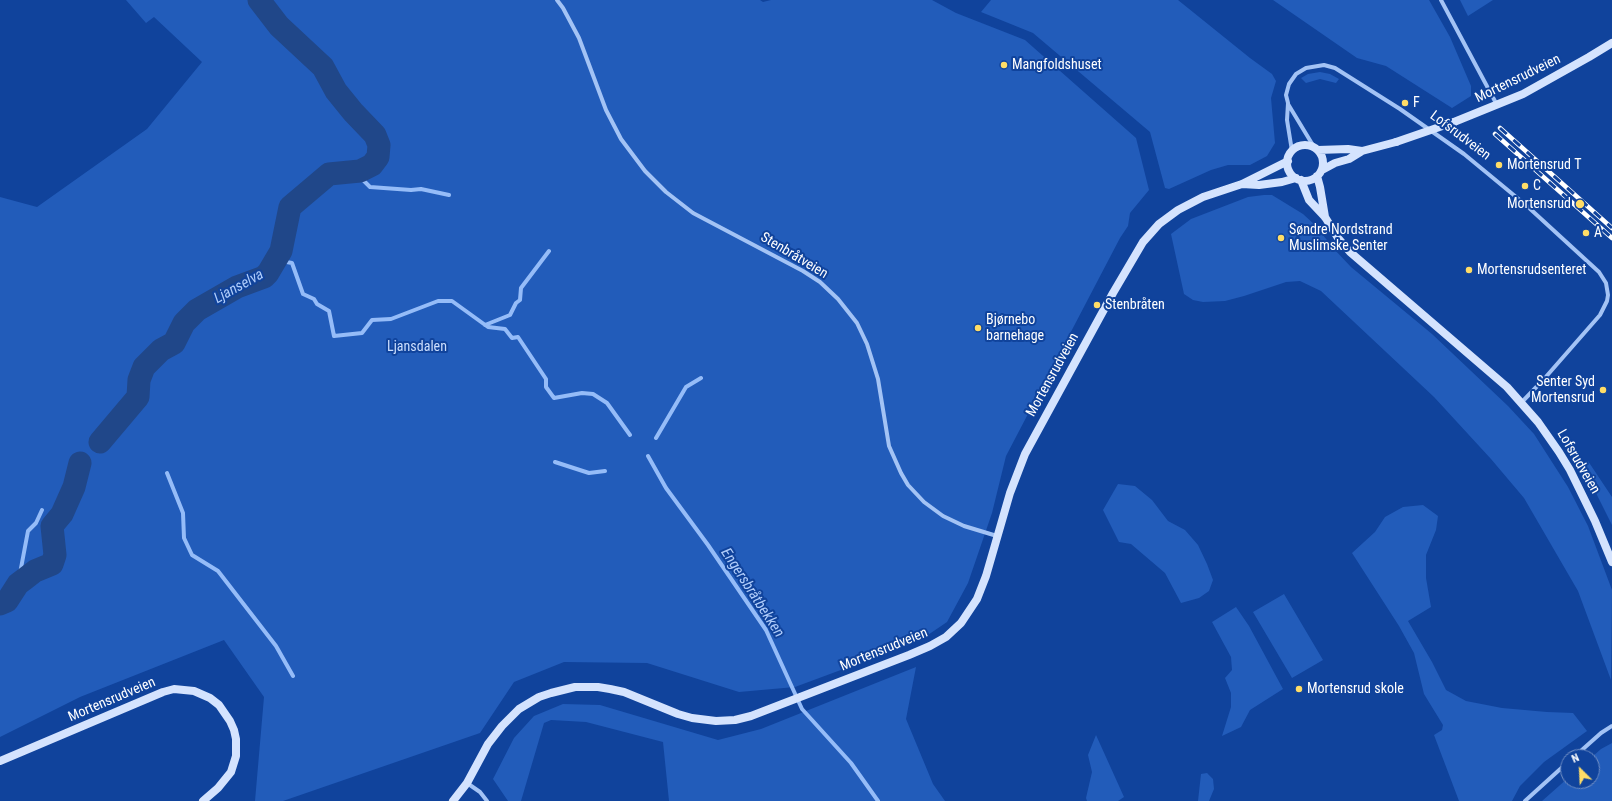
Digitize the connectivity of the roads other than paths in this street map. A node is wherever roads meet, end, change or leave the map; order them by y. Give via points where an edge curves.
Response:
1 (557, 0) edge
2 (1441, 0) edge
3 (1612, 43) edge
4 (1288, 103) junction
5 (1497, 105) junction
6 (1316, 149) junction
7 (1292, 151) junction
8 (1362, 151) junction
9 (1288, 160) junction
10 (1320, 173) junction
11 (1298, 179) junction
12 (1242, 184) junction
13 (1325, 217) junction
14 (1521, 403) junction
15 (998, 536) junction
16 (1612, 562) edge
17 (1612, 726) edge
18 (1583, 749) edge
19 (0, 761) edge
20 (1560, 769) edge
21 (467, 784) junction
22 (203, 801) edge
23 (453, 801) edge
24 (487, 801) edge
25 (1526, 801) edge

1 - 15 street, Stenbråtveien via 579,38 606,110 621,139 645,171 693,213 803,271 820,282 838,299 857,323 867,344 878,379 889,446 908,485 924,502 943,516 964,526
2 - 5 street
3 - 5 street, Mortensrudveien via 1523,94
4 - 6 street
4 - 7 street, Lofsrudveien via 1287,120
4 - 14 street, Lofsrudveien via 1287,90 1292,79 1306,68 1324,65 1335,68 1414,118 1470,158 1553,229 1603,277 1608,294 1600,315
5 - 8 street, Mortensrudveien, bridge via 1396,142
6 - 7 street via 1305,145
6 - 8 street, Mortensrudveien
6 - 10 street via 1323,161
7 - 9 street
8 - 10 street, Mortensrudveien
9 - 11 street via 1290,172
9 - 12 street, Mortensrudveien
10 - 11 street via 1309,180
10 - 13 street, Lofsrudveien
11 - 12 street, Mortensrudveien via 1259,185
11 - 13 street, Lofsrudveien via 1309,200
12 - 15 street, Mortensrudveien via 1203,197 1178,210 1159,224 1143,242 1027,449 1014,481
13 - 14 street, Lofsrudveien via 1338,238 1359,260 1507,387
14 - 16 street, Lofsrudveien via 1570,470
15 - 21 street, Mortensrudveien via 975,604 946,637 930,646 751,716 726,721 707,721 678,714 624,692 610,689 563,689 539,697 511,716 488,744
17 - 18 street
19 - 22 street, Mortensrudveien via 163,692 174,689 194,691 210,698 218,705 230,721 236,740 236,756 231,772
20 - 25 street
21 - 23 street, Mortensrudveien
21 - 24 street via 480,792

